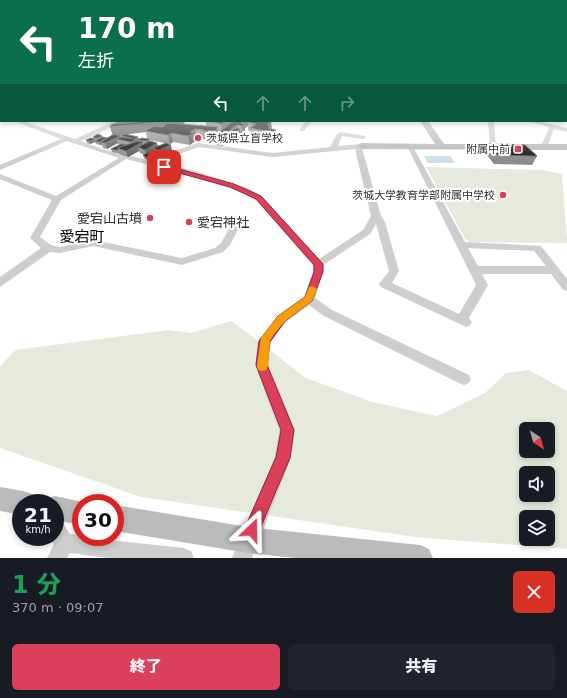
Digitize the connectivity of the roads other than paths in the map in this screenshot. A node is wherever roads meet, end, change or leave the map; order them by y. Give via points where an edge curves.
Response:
1 (20, 122) edge
2 (116, 122) edge
3 (308, 122) edge
4 (425, 122) edge
5 (491, 122) edge
6 (534, 122) edge
7 (552, 127) junction
8 (302, 130) dead end
9 (567, 130) edge
10 (70, 140) junction
11 (361, 143) junction
12 (410, 146) junction
13 (442, 147) junction
14 (493, 147) junction
15 (544, 147) junction
16 (567, 147) edge
17 (333, 149) junction
18 (123, 158) junction
19 (148, 163) junction
20 (0, 168) edge
21 (0, 176) edge
22 (57, 199) junction
23 (376, 216) junction
24 (234, 226) dead end
25 (460, 245) junction
26 (48, 248) junction
27 (318, 264) junction
28 (474, 270) junction
29 (554, 270) junction
30 (0, 283) edge
31 (567, 287) edge
32 (309, 299) junction
33 (464, 379) dead end
34 (0, 499) edge
35 (12, 501) edge
36 (124, 520) edge
37 (64, 544) edge
38 (245, 549) edge
39 (184, 558) edge
40 (420, 558) edge

1 - 10 street
2 - 10 street via 104,130
3 - 8 street
4 - 13 street
5 - 14 street
6 - 7 street
7 - 9 street
7 - 15 street
10 - 18 street
10 - 20 street
11 - 12 street
11 - 17 street
11 - 17 street via 340,134
11 - 23 street
12 - 13 street
12 - 25 street
13 - 14 street
14 - 15 street
15 - 16 street
17 - 19 street via 273,155 198,145
18 - 19 street
18 - 22 street
19 - 27 street via 216,180 259,198
21 - 22 street
22 - 26 street via 35,238
23 - 27 street via 367,232
23 - 28 street via 394,271 385,284 464,321 482,285
24 - 26 street via 225,245 219,250 182,262 93,243 60,250
25 - 28 street
25 - 29 street via 537,248
26 - 30 street
27 - 32 street
28 - 29 street
29 - 31 street
32 - 33 street via 328,313
32 - 38 street via 282,319 264,341 262,365 287,430 283,458
34 - 35 street
36 - 38 street
37 - 39 street
38 - 40 street

